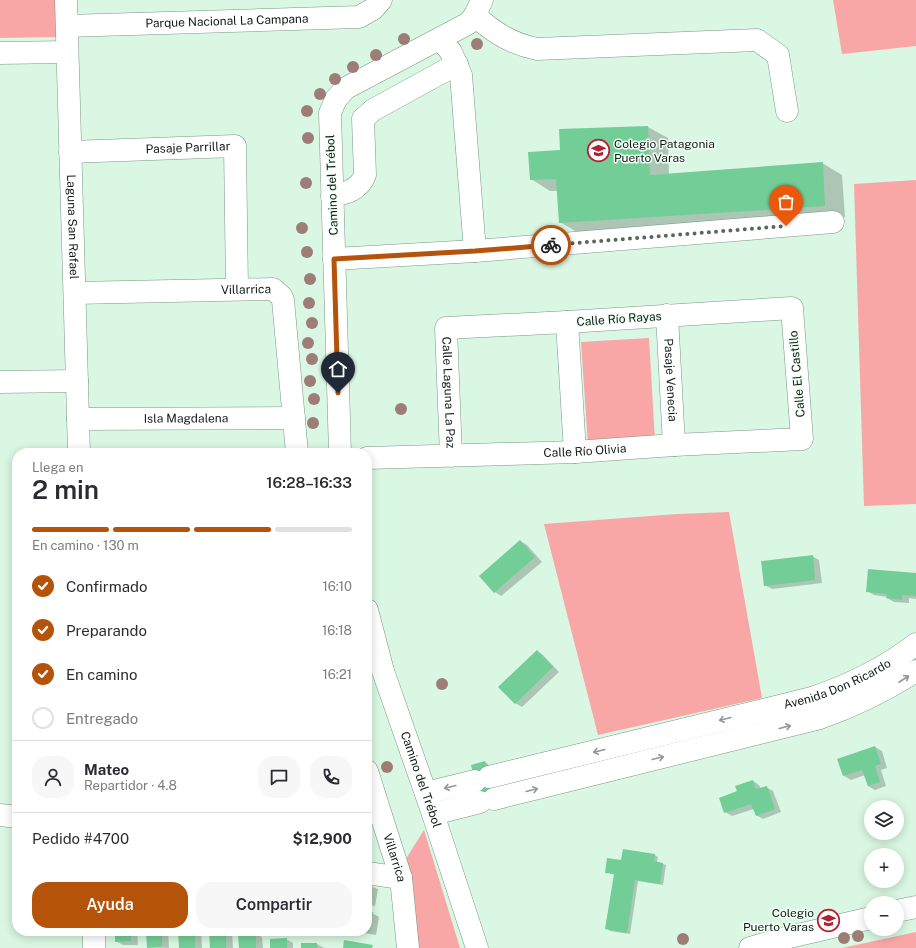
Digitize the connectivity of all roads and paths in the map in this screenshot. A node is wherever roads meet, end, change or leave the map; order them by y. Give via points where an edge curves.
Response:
1 (66, 0) edge
2 (381, 0) edge
3 (479, 7) edge
4 (66, 26) junction
5 (440, 39) junction
6 (68, 52) junction
7 (0, 54) edge
8 (457, 64) junction
9 (787, 112) dead end
10 (70, 152) junction
11 (332, 196) junction
12 (833, 222) dead end
13 (475, 251) junction
14 (334, 259) junction
15 (237, 289) junction
16 (75, 293) junction
17 (792, 308) joint
18 (667, 315) junction
19 (567, 322) junction
20 (446, 328) joint
21 (77, 381) junction
22 (0, 382) edge
23 (294, 418) junction
24 (78, 419) junction
25 (802, 439) joint
26 (674, 445) junction
27 (79, 448) edge
28 (297, 448) edge
29 (340, 448) edge
30 (575, 452) junction
31 (451, 456) junction
32 (372, 458) edge
33 (372, 629) edge
34 (916, 644) edge
35 (916, 671) edge
36 (753, 713) junction
37 (759, 733) junction
38 (626, 744) junction
39 (633, 764) junction
40 (372, 792) edge
41 (426, 793) junction
42 (433, 814) junction
43 (0, 815) edge
44 (12, 816) edge
45 (372, 873) edge
46 (400, 878) junction
47 (864, 920) edge
48 (821, 929) junction
49 (94, 936) edge
50 (94, 948) edge
51 (408, 948) edge
52 (476, 948) edge
53 (750, 948) edge
54 (783, 948) edge

1 - 4 street, Laguna San Rafael
2 - 4 street, Parque Nacional La Campana via 373,9 359,17
3 - 5 street, Camino del Trébol via 469,23
3 - 9 street via 484,24 505,39 520,46 537,49 757,40 778,55
4 - 6 street, Laguna San Rafael
5 - 8 street
5 - 11 street, Camino del Trébol via 346,88 336,99 329,121
6 - 7 street
6 - 10 street, Laguna San Rafael
8 - 11 street via 373,110 363,120 365,175 362,183 348,192
8 - 13 street via 461,75
10 - 15 street, Pasaje Parrillar via 235,146
10 - 16 street, Laguna San Rafael
11 - 14 street, Camino del Trébol
12 - 13 street
13 - 14 street
14 - 29 street, Camino del Trébol
15 - 16 street, Villarrica
15 - 23 street, Villarrica via 273,289 281,296
16 - 21 street, Laguna San Rafael
17 - 18 street, Calle Río Rayas
17 - 25 street, Calle El Castillo
18 - 19 street, Calle Río Rayas
18 - 26 street, Pasaje Venecia
19 - 20 street, Calle Río Rayas
19 - 30 street
20 - 31 street, Calle Laguna La Paz
21 - 22 street
21 - 24 street, Laguna San Rafael
23 - 24 street, Isla Magdalena
23 - 28 street, Villarrica
24 - 27 street, Laguna San Rafael
25 - 26 street, Calle Río Olivia
26 - 30 street, Calle Río Olivia
30 - 31 street, Calle Río Olivia
31 - 32 street, Calle Río Olivia
33 - 41 street, Camino del Trébol via 383,671
34 - 36 street, Avenida Don Ricardo via 890,662 838,689
37 -> 35 street, Avenida Don Ricardo via 847,709 873,697
36 - 37 street
36 -> 38 street, Avenida Don Ricardo
39 -> 37 street, Avenida Don Ricardo
38 - 39 street
38 -> 41 street, Avenida Don Ricardo
42 -> 39 street, Avenida Don Ricardo
40 - 46 street, Villarrica
41 - 42 street, Camino del Trébol
42 - 52 street, Camino del Trébol
43 - 44 street
45 - 46 street
46 - 51 street, Villarrica
47 - 48 street
48 - 53 street
48 - 54 street
49 - 50 street

